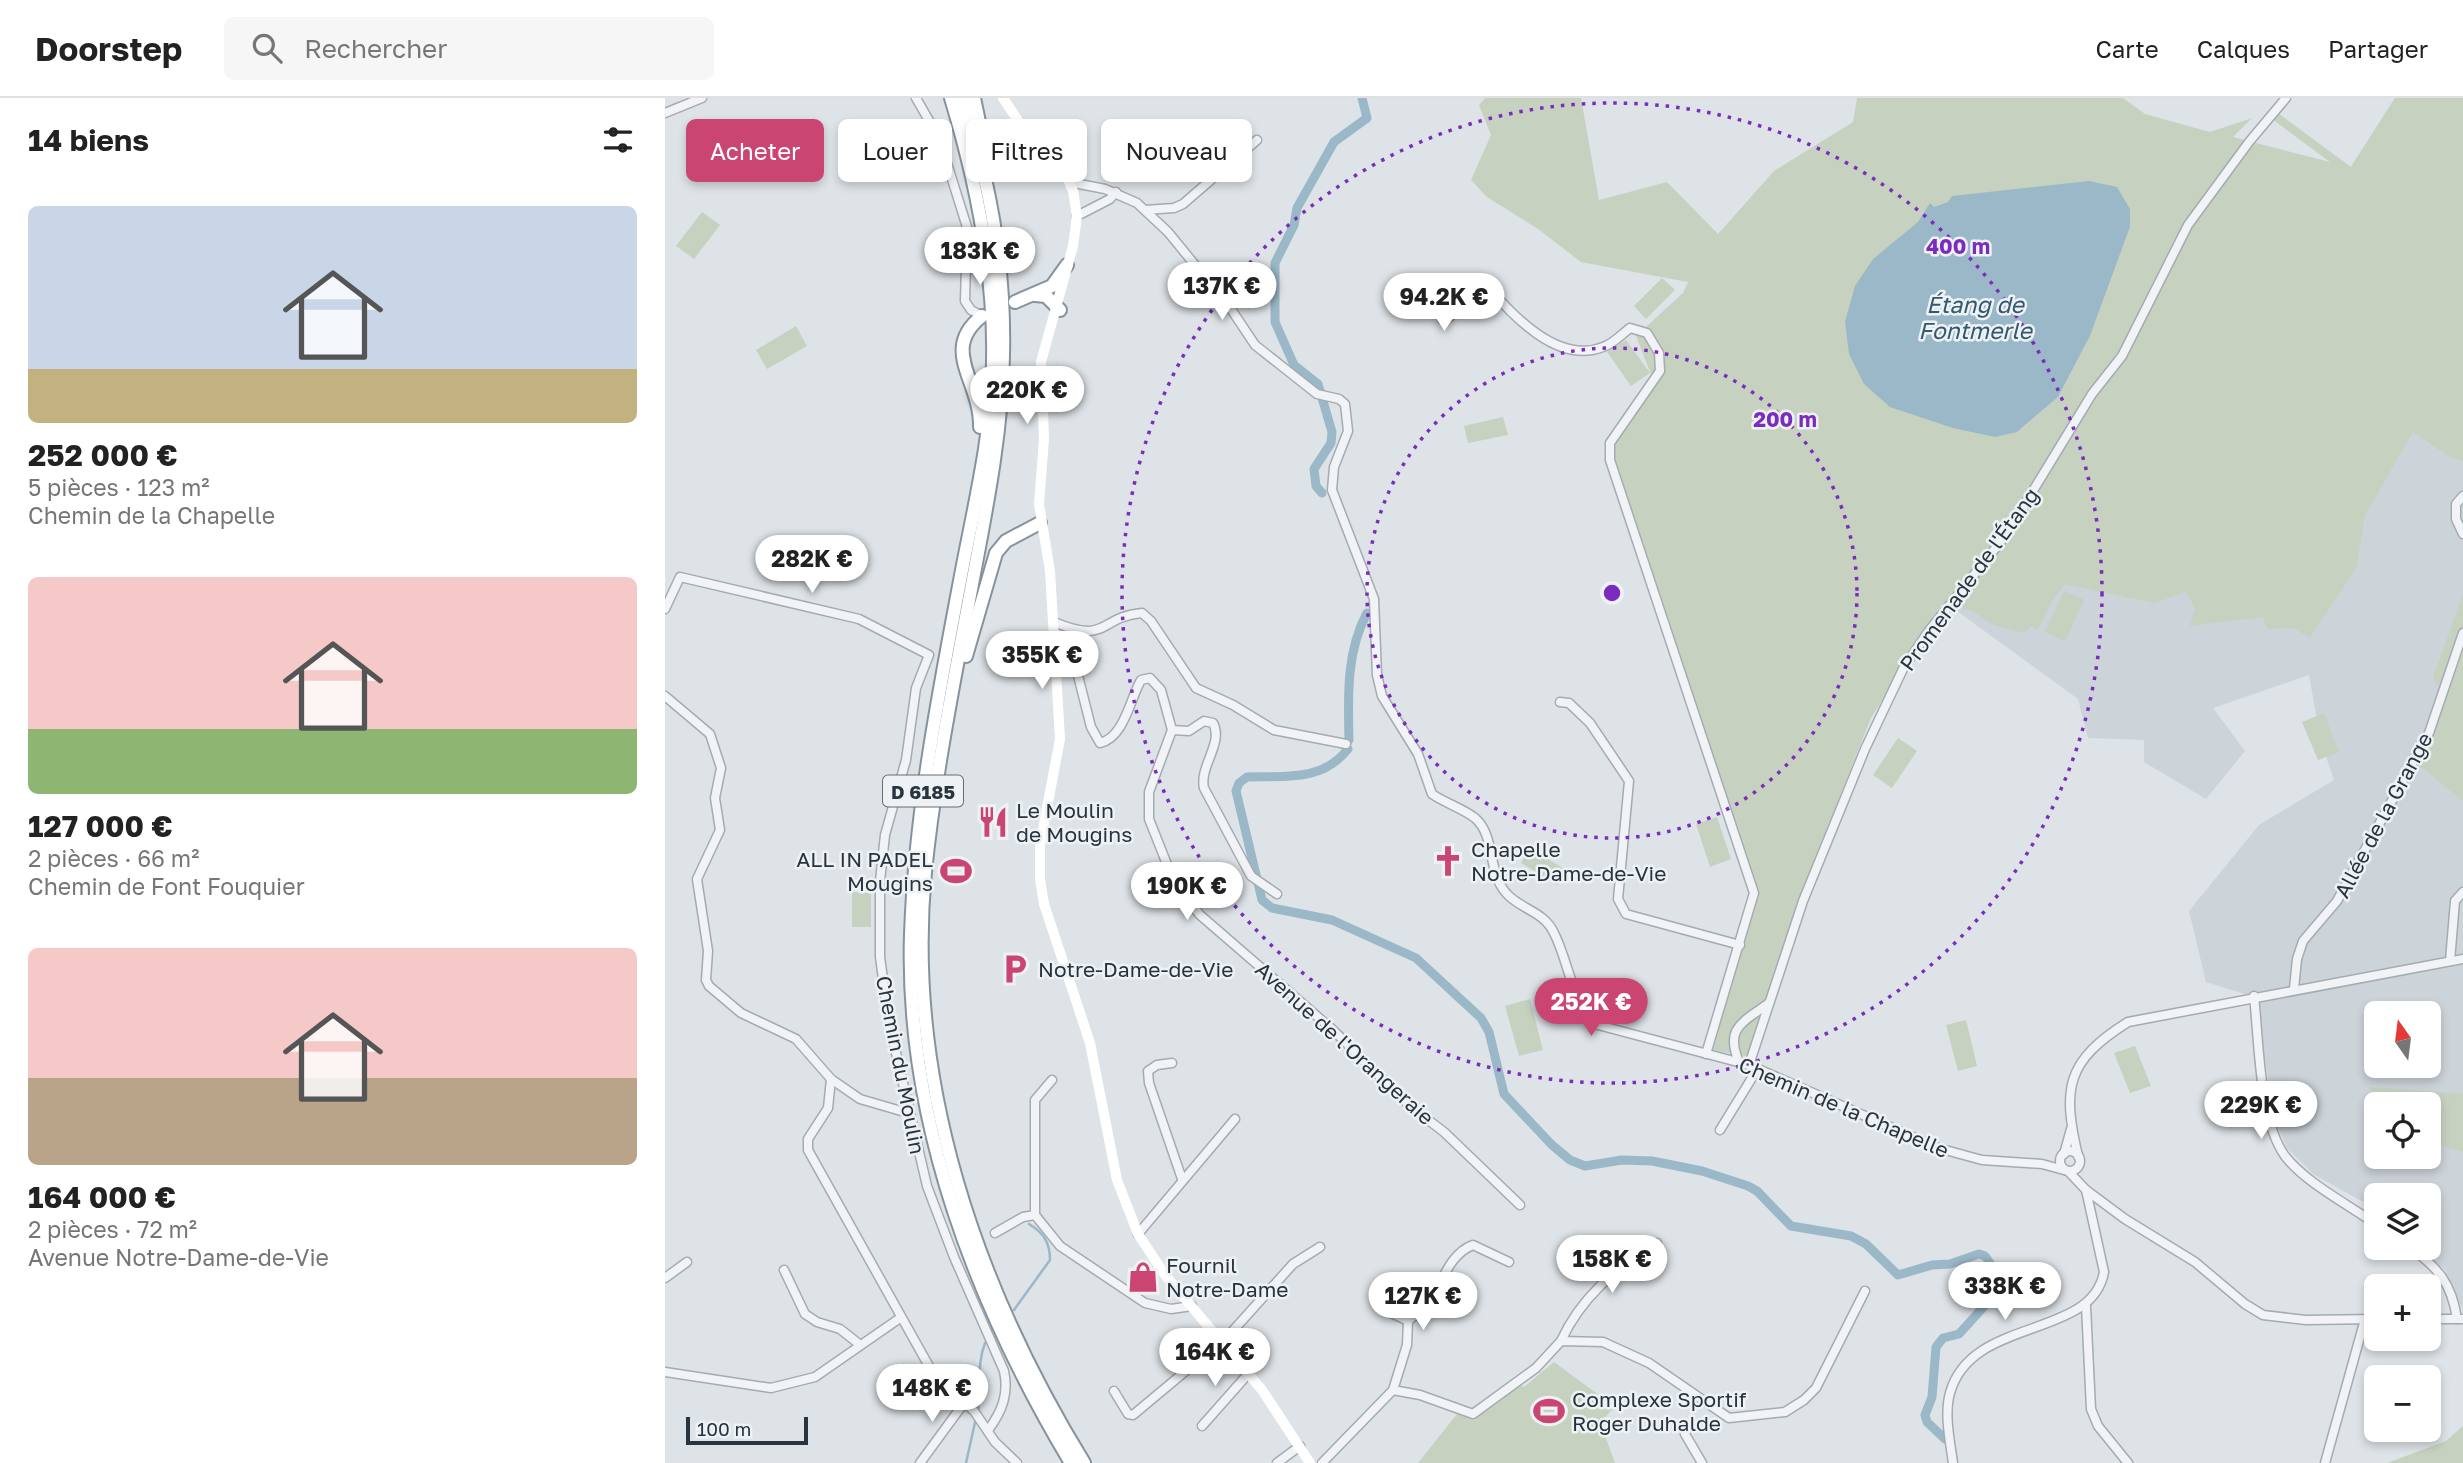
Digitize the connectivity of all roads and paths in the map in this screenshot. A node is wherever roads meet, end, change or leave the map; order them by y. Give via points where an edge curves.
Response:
1 (702, 98) edge
2 (916, 98) edge
3 (951, 98) edge
4 (962, 98) edge
5 (974, 98) edge
6 (1003, 98) edge
7 (1010, 98) edge
8 (2286, 98) edge
9 (665, 113) edge
10 (1017, 119) edge
11 (1026, 119) edge
12 (1257, 140) dead end
13 (1073, 182) joint
14 (1116, 192) junction
15 (1146, 211) junction
16 (1080, 215) junction
17 (994, 227) junction
18 (1067, 265) junction
19 (1034, 295) junction
20 (1445, 295) dead end
21 (1015, 302) dead end
22 (1057, 307) junction
23 (982, 316) joint
24 (2463, 496) edge
25 (1040, 523) junction
26 (1027, 531) junction
27 (2463, 534) edge
28 (1042, 537) junction
29 (964, 562) junction
30 (665, 609) edge
31 (1053, 622) junction
32 (2463, 633) edge
33 (1055, 646) junction
34 (665, 696) edge
35 (1560, 702) dead end
36 (947, 720) junction
37 (1172, 730) junction
38 (1346, 744) dead end
39 (2463, 892) edge
40 (1277, 894) dead end
41 (1740, 945) junction
42 (2463, 959) edge
43 (2450, 961) junction
44 (2294, 989) junction
45 (2254, 996) junction
46 (1769, 1003) junction
47 (1706, 1054) junction
48 (1739, 1062) junction
49 (1172, 1063) dead end
50 (1749, 1065) junction
51 (1758, 1068) junction
52 (831, 1079) junction
53 (1052, 1080) dead end
54 (908, 1113) junction
55 (1235, 1119) dead end
56 (2071, 1129) junction
57 (1720, 1130) dead end
58 (2062, 1155) junction
59 (2078, 1160) junction
60 (2042, 1164) junction
61 (2066, 1170) junction
62 (1182, 1179) junction
63 (2086, 1191) junction
64 (1520, 1205) dead end
65 (1035, 1215) junction
66 (2364, 1216) edge
67 (995, 1233) dead end
68 (1138, 1234) junction
69 (1657, 1243) dead end
70 (1320, 1247) dead end
71 (2428, 1260) edge
72 (687, 1262) dead end
73 (1509, 1262) dead end
74 (784, 1270) dead end
75 (665, 1278) edge
76 (1865, 1291) dead end
77 (1192, 1306) junction
78 (2086, 1306) junction
79 (1379, 1307) dead end
80 (900, 1318) junction
81 (2364, 1319) edge
82 (2441, 1319) edge
83 (2460, 1319) edge
84 (1408, 1321) junction
85 (2364, 1323) edge
86 (1221, 1341) junction
87 (1561, 1341) junction
88 (859, 1344) junction
89 (665, 1372) edge
90 (1248, 1374) junction
91 (1393, 1390) junction
92 (1114, 1391) dead end
93 (964, 1403) junction
94 (1202, 1426) dead end
95 (989, 1429) junction
96 (1685, 1434) dead end
97 (1300, 1446) junction
98 (921, 1463) edge
99 (1017, 1463) edge
100 (1072, 1463) edge
101 (1084, 1463) edge
102 (1277, 1463) edge
103 (1310, 1463) edge
104 (1322, 1463) edge
105 (1702, 1463) edge
106 (1953, 1463) edge
107 (2128, 1463) edge
108 (2325, 1463) edge

1 - 9 street
2 - 23 street via 939,138 967,227 965,301
3 - 29 highway, D 6185 via 975,186 992,304 993,366 985,446
4 - 17 highway, D 6185
5 - 17 highway
6 - 10 main road
7 - 11 main road
8 - 46 street, Promenade de l'Étang via 2188,225 2122,356 2092,394 2006,535 1903,669 1865,748 1803,901
12 - 15 street via 1183,204
13 - 14 street, Chemin de la Chapelle
13 - 16 main road
14 - 15 street, Chemin de la Chapelle
14 - 16 street
15 - 47 street, Chemin de la Chapelle via 1223,299 1255,345 1321,395 1339,398 1345,404 1349,422 1334,467 1332,490 1374,599 1382,696 1418,754 1432,794 1476,818 1487,840 1496,880 1509,896 1544,917 1555,933 1589,1018 1598,1025
16 - 18 main road
16 - 22 main road via 1081,235
17 - 36 highway, D 6185 via 1003,327 999,422
18 - 19 highway via 1055,283
18 - 22 main road
19 - 21 highway
19 - 22 highway via 1044,295
20 - 41 street via 1453,284 1475,281 1486,285 1543,340 1586,352 1606,347 1630,328 1647,333 1658,353 1660,371 1610,443 1610,460 1753,888
22 - 25 main road via 1042,393
23 - 29 highway via 966,332 961,347 981,413
24 - 27 street via 2456,504 2456,519
25 - 26 highway
25 - 28 main road
26 - 28 highway
26 - 36 highway via 1006,541 992,562
28 - 31 main road via 1050,571
29 - 100 highway, D 6185 via 925,777 916,858 911,936 916,1034 930,1126 958,1221 1003,1333
30 - 54 street, Chemin du Moulin via 680,577 859,620 929,655 916,688 880,881 880,957
31 - 33 main road
31 - 38 street via 1078,632 1095,632 1142,613 1196,688 1274,730
32 - 44 street, Allée de la Grange via 2429,733 2333,908 2303,941
33 - 37 street via 1069,648 1075,657 1091,727 1100,743 1117,734 1141,680 1150,678 1161,690
33 - 68 main road via 1060,739 1040,845 1039,879 1049,925 1090,1043 1117,1180
34 - 52 street via 710,734 721,768 715,798 720,830 697,879 709,951 706,980 725,1003 796,1039
35 - 41 street via 1569,703 1590,723 1629,781 1621,908 1626,914
36 - 101 highway, D 6185 via 922,924 924,1013 935,1095 954,1173 989,1274
37 - 40 street via 1189,731 1204,721 1216,728 1202,780 1260,885
37 - 64 street, Avenue de l'Orangeraie via 1149,792 1149,819 1174,882 1187,900
39 - 43 street via 2455,901
41 - 47 street
42 - 43 street
43 - 44 street
44 - 45 street
45 - 56 street via 2128,1022 2098,1041 2077,1068 2070,1089
45 - 66 street via 2267,1105 2280,1145 2300,1171
46 - 48 street via 1735,1030 1732,1041
46 - 50 street, Promenade de l'Étang
47 - 48 street, Chemin de la Chapelle
48 - 50 street, Chemin de la Chapelle
49 - 62 street via 1148,1071 1149,1083
50 - 51 street, Chemin de la Chapelle
51 - 57 street
51 - 60 street, Chemin de la Chapelle via 1938,1149 1982,1160
52 - 54 street via 860,1098
52 - 80 street via 828,1108 808,1139 809,1150
53 - 65 street via 1035,1100
54 - 95 street, Chemin du Moulin via 927,1186 1004,1371 1005,1399
55 - 62 street
56 - 58 street
56 - 59 street
58 - 59 street via 2073,1152
58 - 60 street, Chemin de la Chapelle
58 - 61 street
59 - 61 street
59 - 63 street
60 - 61 street, Chemin de la Chapelle
61 - 63 street
62 - 68 street
63 - 78 street via 2103,1272 2101,1286
63 - 81 street via 2195,1262 2263,1315
65 - 67 street
65 - 77 street via 1060,1246 1145,1303 1160,1308
68 - 77 main road
69 - 87 street via 1613,1274 1587,1300
70 - 86 street via 1293,1264
71 - 83 street via 2444,1276
72 - 75 street
73 - 84 street via 1473,1245 1463,1249 1428,1303
74 - 88 street via 805,1314 840,1329
76 - 87 street via 1816,1388 1804,1400 1774,1414 1729,1418 1664,1372 1603,1342
77 - 86 main road
78 - 106 street via 1987,1345 1960,1371 1948,1408
78 - 107 street via 2091,1409 2098,1426
79 - 84 street
80 - 88 street
80 - 93 street via 935,1377
82 - 83 street
84 - 91 street via 1407,1345
85 - 108 street
86 - 90 main road
86 - 92 street via 1133,1415
87 - 91 street via 1536,1368 1473,1414
88 - 89 street via 815,1377 771,1388
90 - 94 street
90 - 97 main road
91 - 104 street
93 - 95 street
93 - 98 street
95 - 99 street via 995,1442
96 - 105 street
97 - 102 street
97 - 103 main road

